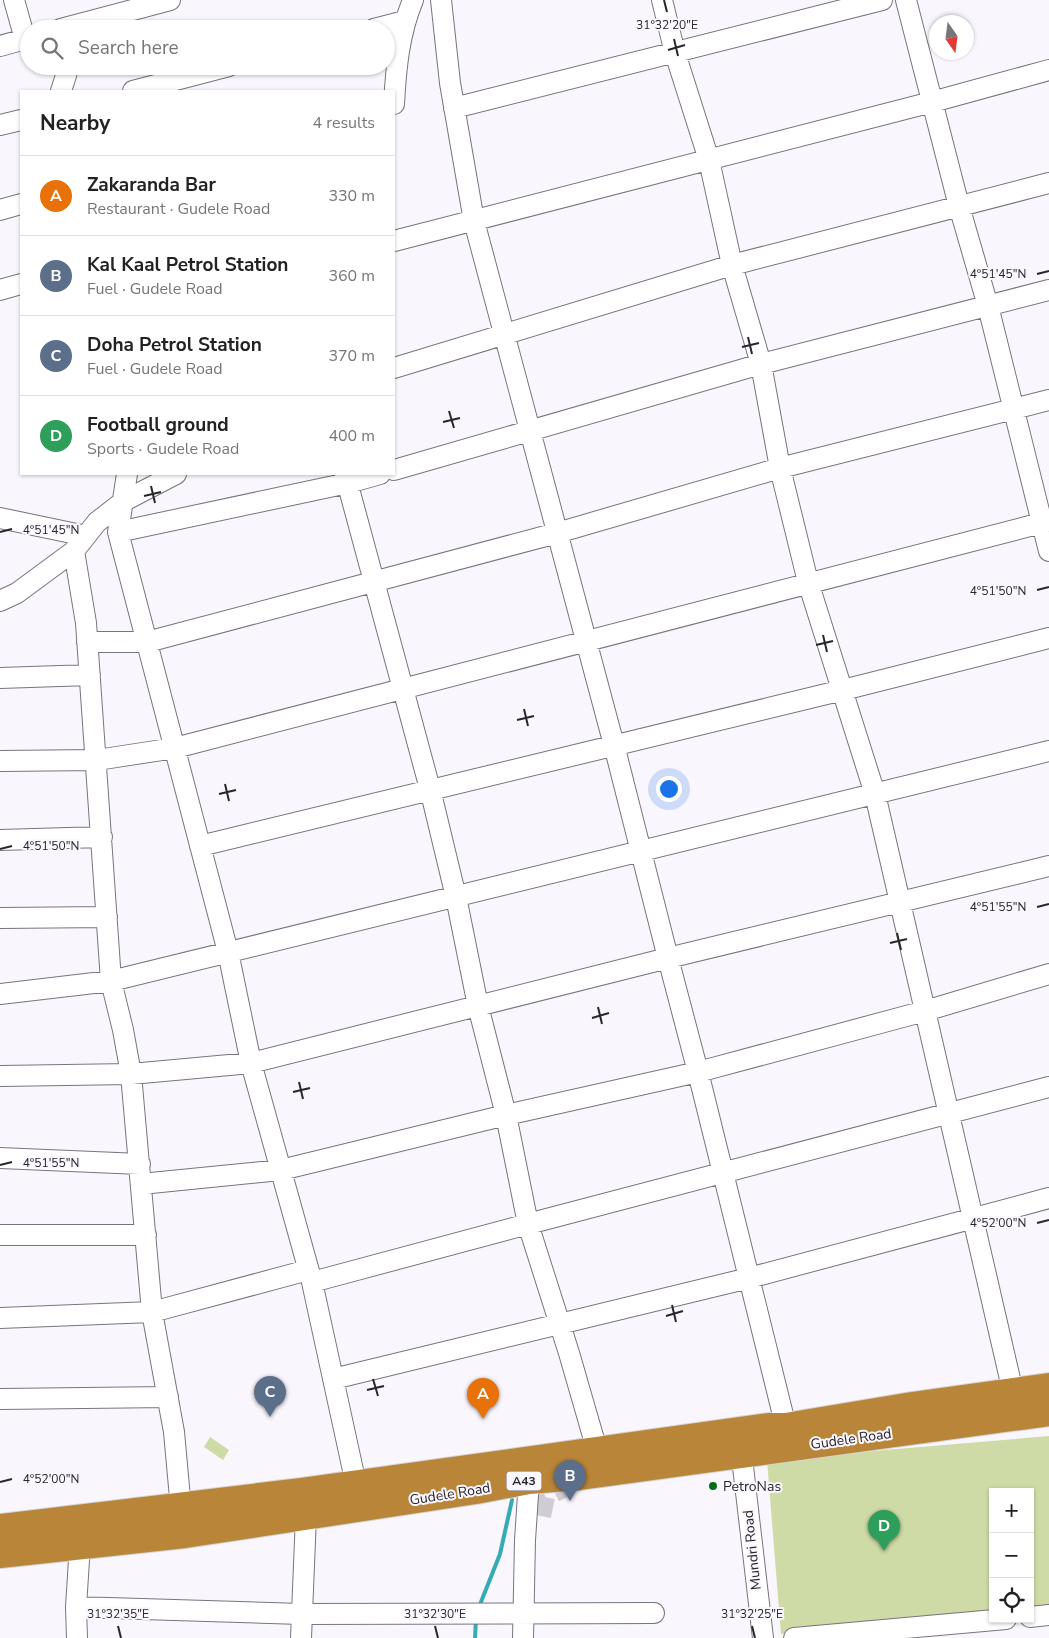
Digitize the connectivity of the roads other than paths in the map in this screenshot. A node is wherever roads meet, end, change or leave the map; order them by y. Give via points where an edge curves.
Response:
1 (14, 0) edge
2 (170, 0) edge
3 (413, 0) edge
4 (441, 0) edge
5 (662, 0) edge
6 (882, 0) edge
7 (906, 0) edge
8 (21, 20) edge
9 (109, 20) edge
10 (405, 21) junction
11 (395, 24) edge
12 (20, 40) edge
13 (0, 46) edge
14 (675, 53) junction
15 (1049, 70) edge
16 (66, 75) edge
17 (194, 75) edge
18 (61, 90) edge
19 (137, 90) edge
20 (395, 90) edge
21 (932, 102) junction
22 (454, 108) junction
23 (20, 120) edge
24 (0, 125) edge
25 (709, 160) junction
26 (1049, 182) edge
27 (20, 204) edge
28 (959, 206) junction
29 (0, 210) edge
30 (474, 221) junction
31 (395, 241) edge
32 (732, 265) junction
33 (20, 284) edge
34 (0, 290) edge
35 (1049, 290) edge
36 (988, 306) junction
37 (504, 335) junction
38 (761, 364) junction
39 (395, 368) edge
40 (1049, 400) edge
41 (1014, 408) junction
42 (529, 430) junction
43 (780, 468) junction
44 (395, 470) edge
45 (127, 475) edge
46 (174, 475) edge
47 (372, 475) edge
48 (347, 478) edge
49 (124, 502) junction
50 (0, 518) edge
51 (1045, 522) edge
52 (118, 532) junction
53 (557, 533) junction
54 (80, 543) junction
55 (1049, 551) edge
56 (808, 582) junction
57 (0, 601) edge
58 (1049, 638) edge
59 (586, 640) junction
60 (87, 642) junction
61 (147, 642) junction
62 (90, 675) junction
63 (0, 678) edge
64 (402, 688) junction
65 (843, 690) junction
66 (614, 745) junction
67 (175, 748) junction
68 (1049, 751) edge
69 (97, 760) junction
70 (0, 761) edge
71 (430, 789) junction
72 (875, 794) junction
73 (102, 837) junction
74 (0, 840) edge
75 (200, 846) junction
76 (641, 851) junction
77 (1049, 866) edge
78 (456, 896) junction
79 (900, 902) junction
80 (107, 917) junction
81 (0, 918) edge
82 (228, 952) junction
83 (668, 958) junction
84 (1049, 974) edge
85 (111, 981) junction
86 (0, 994) edge
87 (478, 1006) junction
88 (925, 1011) junction
89 (251, 1063) junction
90 (698, 1072) junction
91 (131, 1074) junction
92 (0, 1076) edge
93 (1049, 1086) edge
94 (506, 1114) junction
95 (949, 1115) junction
96 (0, 1158) edge
97 (140, 1164) junction
98 (281, 1170) junction
99 (723, 1171) junction
100 (141, 1184) junction
101 (1049, 1198) edge
102 (973, 1220) junction
103 (528, 1224) junction
104 (0, 1235) edge
105 (146, 1235) junction
106 (310, 1276) junction
107 (749, 1278) junction
108 (152, 1312) junction
109 (0, 1318) edge
110 (560, 1324) junction
111 (333, 1379) junction
112 (1049, 1387) edge
113 (1013, 1392) junction
114 (168, 1397) junction
115 (0, 1399) edge
116 (1049, 1412) edge
117 (786, 1427) junction
118 (740, 1444) junction
119 (597, 1450) junction
120 (529, 1480) junction
121 (356, 1484) junction
122 (180, 1507) junction
123 (306, 1516) junction
124 (541, 1516) tunnel mouth
125 (0, 1528) edge
126 (184, 1534) junction
127 (525, 1540) junction
128 (80, 1544) junction
129 (0, 1554) edge
130 (76, 1607) junction
131 (654, 1613) dead end
132 (301, 1614) junction
133 (523, 1614) junction
134 (1049, 1615) edge
135 (1034, 1617) edge
136 (989, 1621) edge
137 (77, 1638) edge
138 (301, 1638) edge
139 (523, 1638) edge
140 (763, 1638) edge
141 (794, 1638) edge

1 - 8 street
2 - 9 street
3 - 10 street
4 - 22 street
5 - 14 street
6 - 14 street
7 - 21 street
10 - 11 street
10 - 20 street via 397,53
12 - 13 street
14 - 22 street
14 - 25 street
15 - 21 street
16 - 18 street
17 - 19 street
21 - 25 street
21 - 28 street
22 - 30 street
23 - 24 street
25 - 30 street
25 - 32 street
26 - 28 street
27 - 29 street
28 - 32 street
28 - 36 street
30 - 31 street
30 - 37 street
32 - 37 street
32 - 38 street
33 - 34 street
35 - 36 street
36 - 38 street
36 - 41 street
37 - 39 street
37 - 42 street
38 - 42 street
38 - 43 street
40 - 41 street
41 - 43 street
41 - 51 street
42 - 44 street
42 - 53 street
43 - 53 street
43 - 56 street
45 - 49 street
46 - 49 street
47 - 48 street
48 - 52 street
48 - 64 street
49 - 52 street
49 - 54 street via 97,522
50 - 54 street
51 - 55 street
51 - 56 street
52 - 61 street
53 - 59 street
53 - 61 street
54 - 57 street via 18,594
54 - 60 street
56 - 59 street
56 - 65 street
58 - 65 street
59 - 64 street
59 - 66 street
60 - 61 street
60 - 62 street
61 - 67 street
62 - 63 street
62 - 69 street
64 - 67 street
64 - 71 street
65 - 66 street
65 - 72 street
66 - 71 street
66 - 76 street
67 - 69 street
67 - 75 street
68 - 72 street
69 - 70 street
69 - 73 street
71 - 75 street
71 - 78 street
72 - 76 street
72 - 79 street
73 - 74 street
73 - 80 street
75 - 82 street
76 - 78 street
76 - 83 street
77 - 79 street
78 - 82 street
78 - 87 street
79 - 83 street
79 - 88 street
80 - 81 street
80 - 85 street
82 - 85 street
82 - 89 street
83 - 87 street
83 - 90 street
84 - 88 street
85 - 86 street
85 - 91 street
87 - 89 street
87 - 94 street
88 - 90 street
88 - 95 street
89 - 91 street
89 - 98 street
90 - 94 street
90 - 99 street
91 - 92 street
91 - 97 street
93 - 95 street
94 - 98 street
94 - 103 street
95 - 99 street
95 - 102 street
96 - 97 street
97 - 100 street
98 - 100 street
98 - 106 street
99 - 103 street
99 - 107 street
100 - 105 street
101 - 102 street
102 - 107 street
102 - 113 street
103 - 106 street
103 - 110 street
104 - 105 street
105 - 108 street
106 - 108 street
106 - 111 street
107 - 110 street
107 - 117 street
108 - 109 street
108 - 114 street
110 - 111 street
110 - 119 street
111 - 121 street
112 - 113 highway, Gudele Road / A43
113 - 117 highway, Gudele Road / A43
114 - 115 street
114 - 122 street
116 - 118 highway, Gudele Road / A43
117 - 118 highway, Gudele Road / A43 via 768,1427
118 - 119 highway, Gudele Road / A43
118 - 120 highway, Gudele Road / A43 via 572,1482
118 - 140 street, Mundri Road
119 - 121 highway, Gudele Road / A43
120 - 123 highway, Gudele Road / A43
120 - 127 street
121 - 122 highway, Gudele Road / A43
122 - 125 highway, Gudele Road / A43
122 - 126 street
123 - 126 highway, Gudele Road / A43
123 - 132 street
124 - 127 street
126 - 128 highway, Gudele Road / A43
127 - 133 street
128 - 129 highway, Gudele Road / A43
128 - 130 street
130 - 132 street
130 - 137 street
131 - 133 street
132 - 133 street
132 - 138 street
133 - 139 street
134 - 135 street
136 - 141 street

